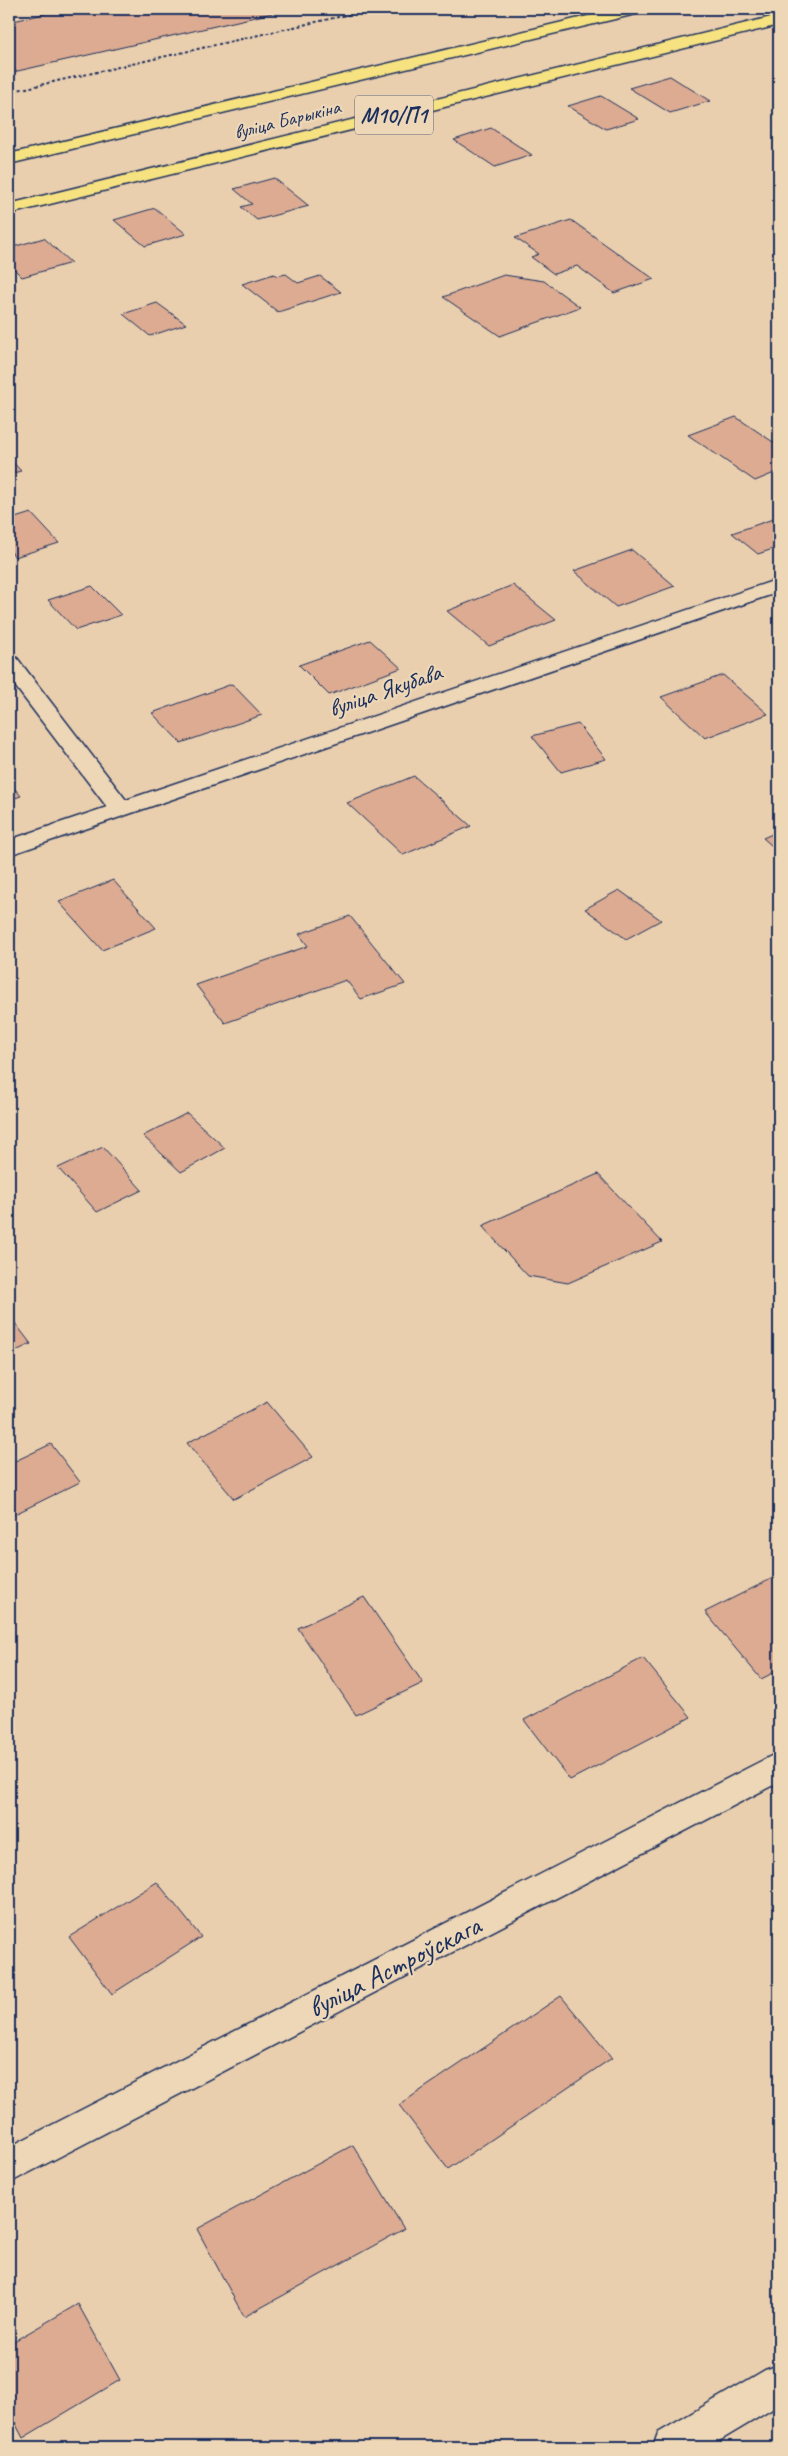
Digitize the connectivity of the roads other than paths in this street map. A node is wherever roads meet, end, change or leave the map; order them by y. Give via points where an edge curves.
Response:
1 (636, 9) edge
2 (779, 20) edge
3 (9, 160) edge
4 (9, 210) edge
5 (779, 585) edge
6 (9, 663) edge
7 (121, 809) junction
8 (9, 848) edge
9 (779, 1766) edge
10 (9, 2166) edge
11 (779, 2384) edge
12 (672, 2447) edge

1 - 3 main road, вуліца Барыкіна / М10/П1
2 - 4 main road, вуліца Барыкіна / М10/П1
5 - 7 street, вуліца Якубава
6 - 7 street
7 - 8 street, вуліца Якубава
9 - 10 street, вуліца Астроўскага
11 - 12 street

